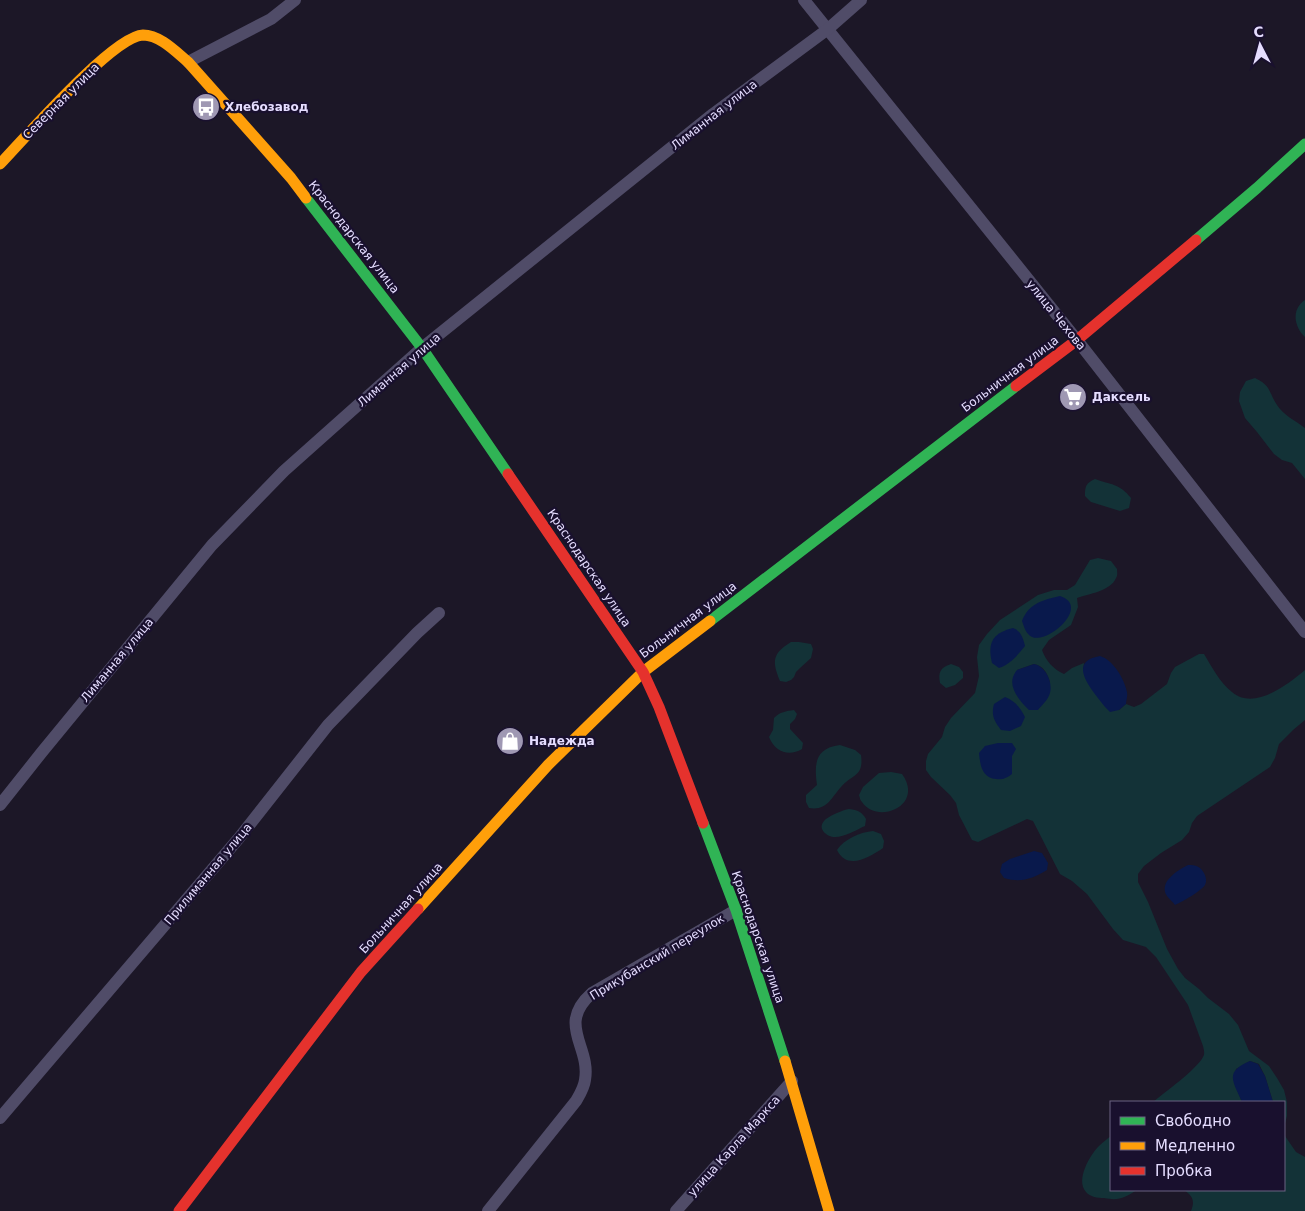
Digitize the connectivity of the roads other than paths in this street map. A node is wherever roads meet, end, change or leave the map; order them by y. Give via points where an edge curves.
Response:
1 (295, 0) edge
2 (804, 0) edge
3 (861, 0) edge
4 (828, 29) junction
5 (154, 37) joint
6 (188, 62) junction
7 (1305, 144) edge
8 (0, 164) edge
9 (1077, 340) junction
10 (422, 348) junction
11 (438, 613) dead end
12 (1305, 632) edge
13 (643, 672) junction
14 (0, 805) edge
15 (736, 910) junction
16 (792, 1081) junction
17 (0, 1118) edge
18 (179, 1211) edge
19 (488, 1211) edge
20 (676, 1211) edge
21 (829, 1211) edge

1 - 6 street via 271,19
2 - 4 street, улица Чехова
3 - 4 street, Лиманная улица
4 - 9 street, улица Чехова
4 - 10 street, Лиманная улица via 713,114
5 - 6 street, Краснодарская улица
5 - 8 street, Северная улица via 137,36 106,57 82,77
6 - 10 street, Краснодарская улица via 291,178
7 - 9 street, Больничная улица via 1258,188
9 - 12 street, улица Чехова
9 - 13 street, Больничная улица
10 - 13 street, Краснодарская улица
10 - 14 street, Лиманная улица via 284,471 212,545
11 - 17 street, Прилиманная улица via 328,726 239,838
13 - 15 street, Краснодарская улица
13 - 18 street, Больничная улица via 548,765 361,972
15 - 16 street, Краснодарская улица
15 - 19 street, Прикубанский переулок via 587,998 575,1022 586,1070 583,1088
16 - 20 street, улица Карла Маркса
16 - 21 street, Краснодарская улица

